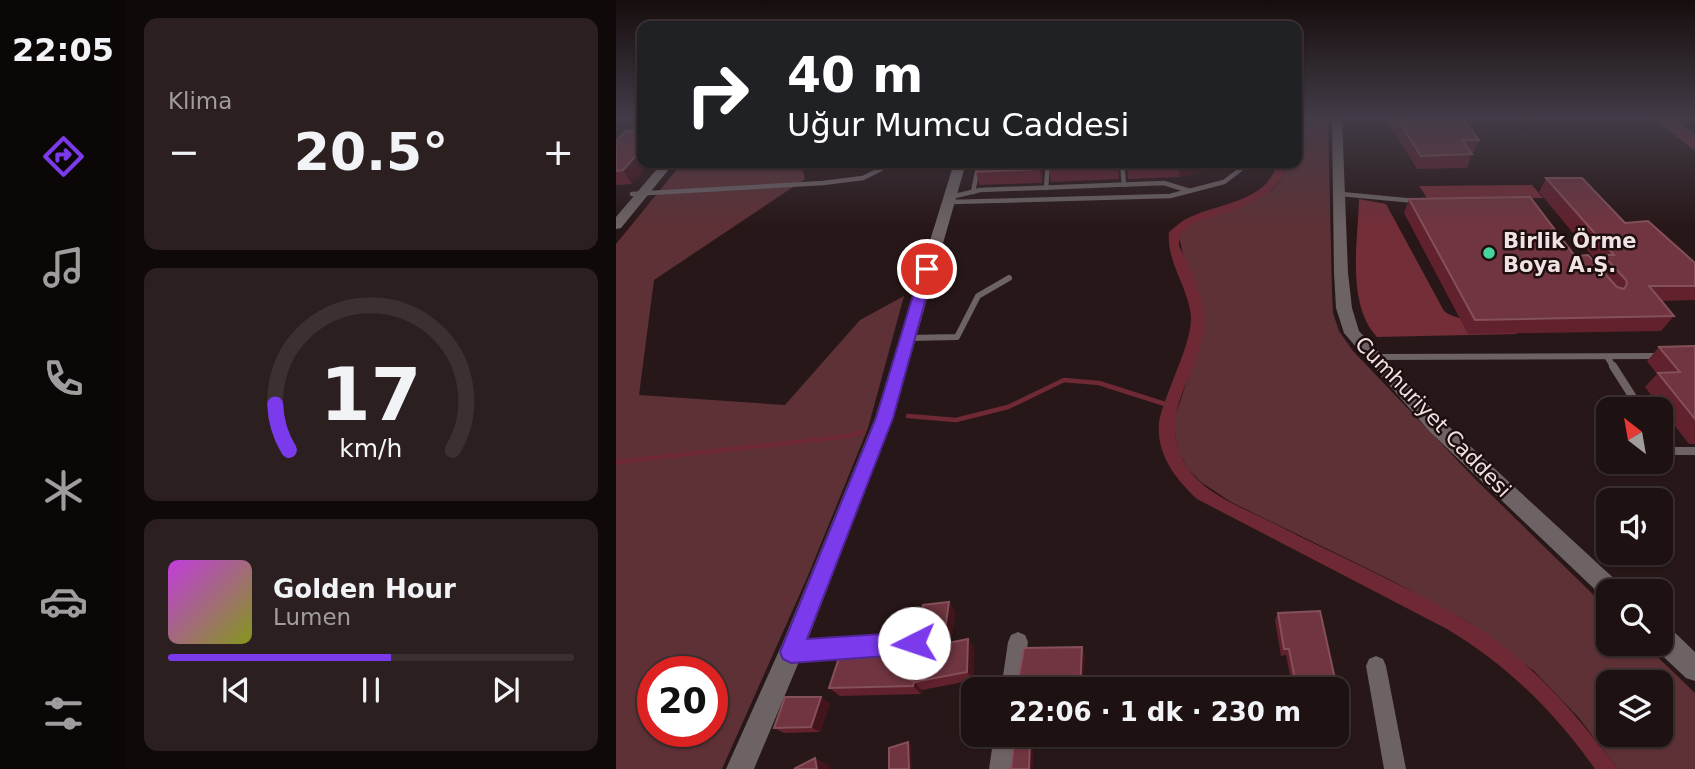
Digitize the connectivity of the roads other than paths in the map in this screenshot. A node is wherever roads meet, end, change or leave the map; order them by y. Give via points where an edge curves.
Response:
1 (1339, 154) edge
2 (663, 168) edge
3 (883, 168) edge
4 (959, 168) edge
5 (978, 168) edge
6 (1048, 168) edge
7 (1122, 168) edge
8 (1243, 168) edge
9 (1124, 185) junction
10 (1046, 188) junction
11 (973, 192) junction
12 (1195, 192) junction
13 (637, 194) junction
14 (1341, 194) junction
15 (950, 200) junction
16 (1424, 201) edge
17 (616, 225) edge
18 (1009, 278) dead end
19 (907, 338) junction
20 (1670, 356) edge
21 (1371, 357) junction
22 (1608, 358) junction
23 (1633, 397) edge
24 (1673, 451) edge
25 (1695, 451) edge
26 (1598, 579) edge
27 (1018, 642) dead end
28 (859, 647) edge
29 (1673, 648) edge
30 (791, 652) junction
31 (1376, 666) dead end
32 (1695, 669) edge
33 (1014, 677) edge
34 (1003, 747) edge
35 (740, 769) edge
36 (1000, 769) edge
37 (1395, 769) edge

1 - 14 street, Cumhuriyet Caddesi
2 - 13 street
3 - 13 lane via 863,178
4 - 15 street
5 - 11 lane
6 - 10 lane
7 - 9 lane
8 - 12 lane
9 - 10 lane
9 - 12 lane via 1164,183
10 - 11 lane
11 - 15 lane
12 - 15 lane
13 - 17 street
14 - 16 lane
14 - 21 street, Cumhuriyet Caddesi via 1344,308 1352,333
15 - 19 street
18 - 19 lane via 978,296 957,337
19 - 30 street via 884,418
20 - 22 lane
21 - 22 lane
21 - 26 street, Cumhuriyet Caddesi via 1437,427
22 - 23 lane
24 - 25 lane
27 - 33 street
28 - 30 lane
29 - 32 street
30 - 35 street
31 - 37 street
34 - 36 street

